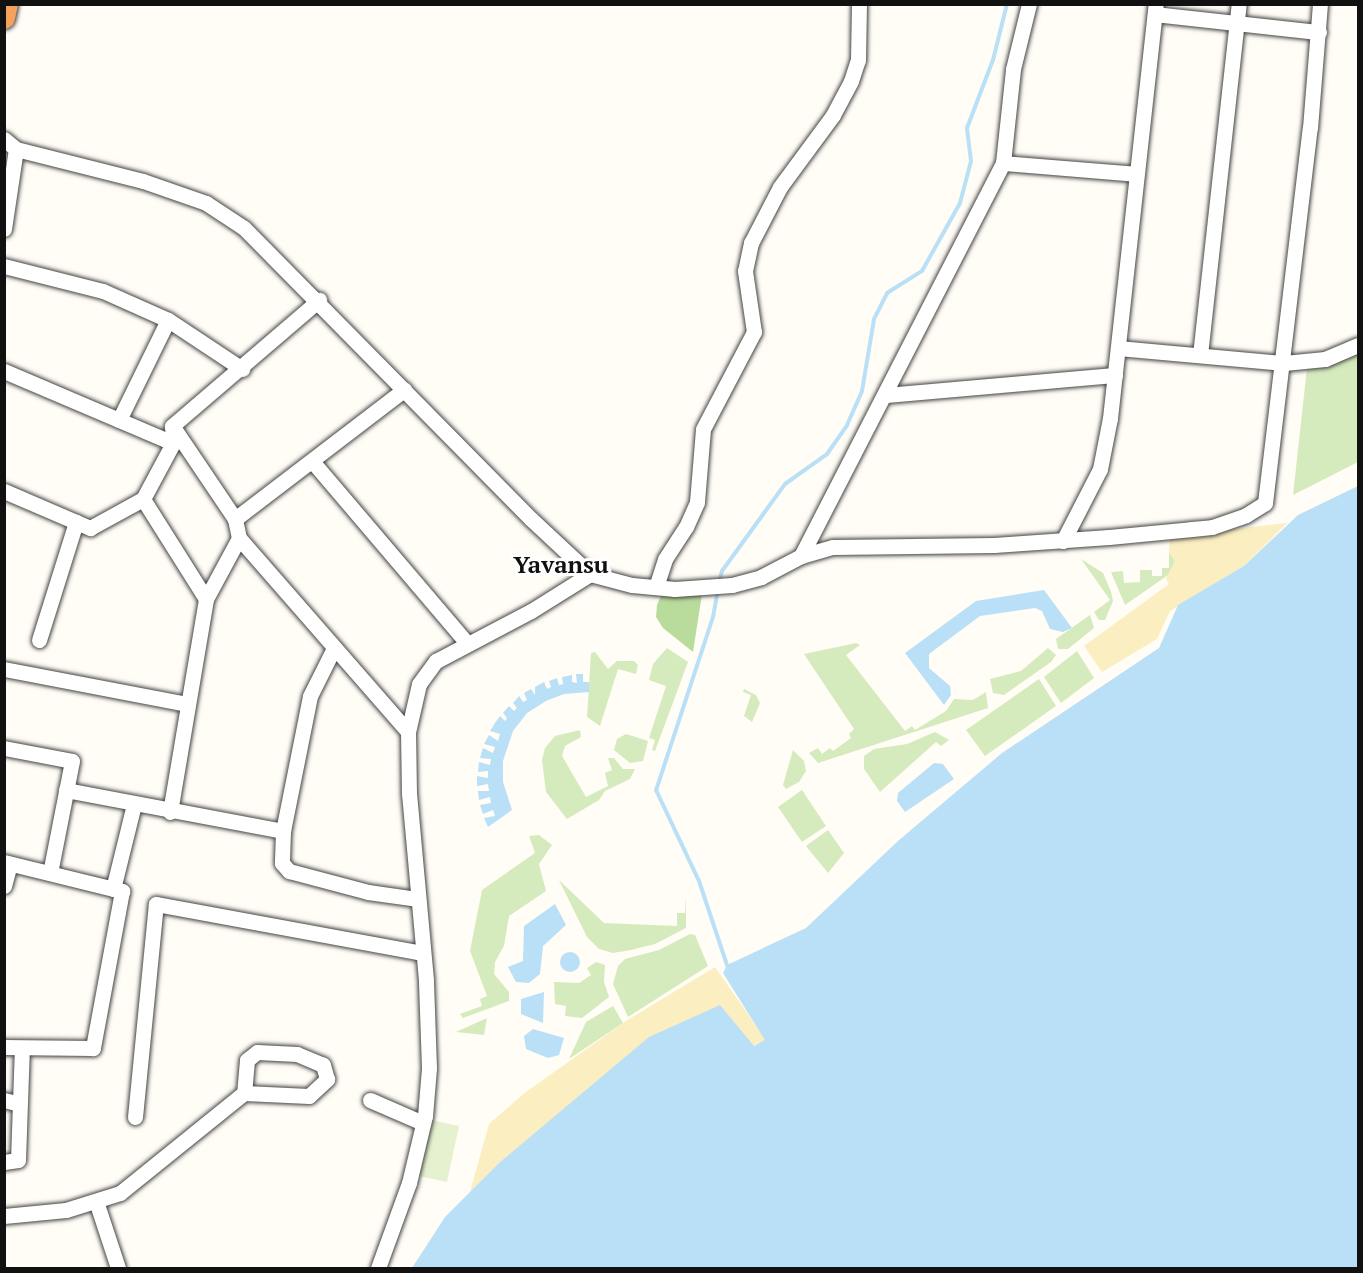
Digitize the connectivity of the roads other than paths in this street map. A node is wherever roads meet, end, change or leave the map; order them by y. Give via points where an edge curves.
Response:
1 (7, 4) edge
2 (859, 4) edge
3 (1029, 4) edge
4 (1239, 4) edge
5 (1320, 4) edge
6 (1156, 9) edge
7 (4, 18) edge
8 (1236, 22) junction
9 (1319, 32) junction
10 (8, 146) edge
11 (1003, 163) junction
12 (1137, 174) junction
13 (4, 229) edge
14 (4, 266) edge
15 (319, 300) junction
16 (168, 320) junction
17 (1359, 345) edge
18 (1118, 348) junction
19 (1200, 355) junction
20 (1284, 363) junction
21 (242, 369) junction
22 (4, 371) edge
23 (1115, 375) junction
24 (404, 390) junction
25 (885, 395) junction
26 (118, 420) junction
27 (172, 426) junction
28 (173, 443) junction
29 (312, 461) junction
30 (4, 491) edge
31 (143, 499) junction
32 (235, 519) junction
33 (76, 522) junction
34 (239, 538) junction
35 (1064, 540) junction
36 (801, 556) junction
37 (590, 574) junction
38 (656, 587) junction
39 (206, 599) junction
40 (39, 640) dead end
41 (465, 642) junction
42 (334, 648) junction
43 (4, 669) edge
44 (188, 704) junction
45 (408, 732) junction
46 (4, 748) edge
47 (66, 790) junction
48 (134, 804) junction
49 (170, 812) junction
50 (283, 831) junction
51 (8, 863) edge
52 (50, 873) junction
53 (4, 886) edge
54 (113, 889) junction
55 (417, 899) junction
56 (423, 953) junction
57 (4, 1047) edge
58 (22, 1048) junction
59 (244, 1093) junction
60 (4, 1100) edge
61 (370, 1100) dead end
62 (20, 1104) junction
63 (135, 1117) dead end
64 (423, 1123) junction
65 (4, 1162) edge
66 (96, 1201) junction
67 (4, 1216) edge
68 (118, 1269) edge
69 (378, 1269) edge

1 - 7 highway
2 - 38 street via 858,60 851,81 833,115 780,187 751,243 745,271 754,332 703,429 697,502 665,559
3 - 11 street via 1013,69
4 - 8 street
5 - 9 street
6 - 8 street
6 - 12 street
8 - 9 street
8 - 19 street
9 - 20 street
10 - 13 street
10 - 15 street via 143,181 206,203 244,228
11 - 12 street
11 - 25 street
12 - 18 street
14 - 16 street via 103,291
15 - 21 street
15 - 24 street
16 - 21 street
16 - 26 street
17 - 20 street via 1325,359
18 - 19 street
18 - 23 street
19 - 20 street
20 - 35 street via 1265,503 1246,515 1212,527
21 - 27 street
22 - 26 street
23 - 25 street
23 - 35 street via 1100,469
24 - 29 street
24 - 37 street
25 - 36 street
26 - 28 street
27 - 28 street
27 - 32 street
28 - 31 street
29 - 32 street
29 - 41 street
30 - 33 street
31 - 33 street via 90,528
31 - 39 street
32 - 34 street
33 - 40 street
34 - 39 street
34 - 42 street
35 - 36 street via 833,547
36 - 38 street via 761,577 732,585
37 - 38 street
37 - 41 street via 531,611
39 - 44 street
41 - 45 street via 436,661 419,684
42 - 45 street
42 - 50 street via 310,696
43 - 44 street
44 - 49 street
45 - 55 street
46 - 47 street via 72,761
47 - 48 street
47 - 52 street
48 - 49 street
48 - 54 street
49 - 50 street
50 - 55 street via 282,860 289,871 368,892
51 - 52 street
51 - 53 street
52 - 54 street
54 - 58 street via 122,891 93,1048
55 - 56 street
56 - 63 street via 156,904
56 - 64 street via 429,1068
57 - 58 street
58 - 62 street
59 - 59 street via 309,1096 327,1079 323,1065 297,1054 257,1052 247,1060
59 - 66 street via 120,1193
60 - 62 street
61 - 64 street
62 - 65 street via 18,1161
64 - 69 street via 409,1183
66 - 67 street via 66,1210
66 - 68 street

